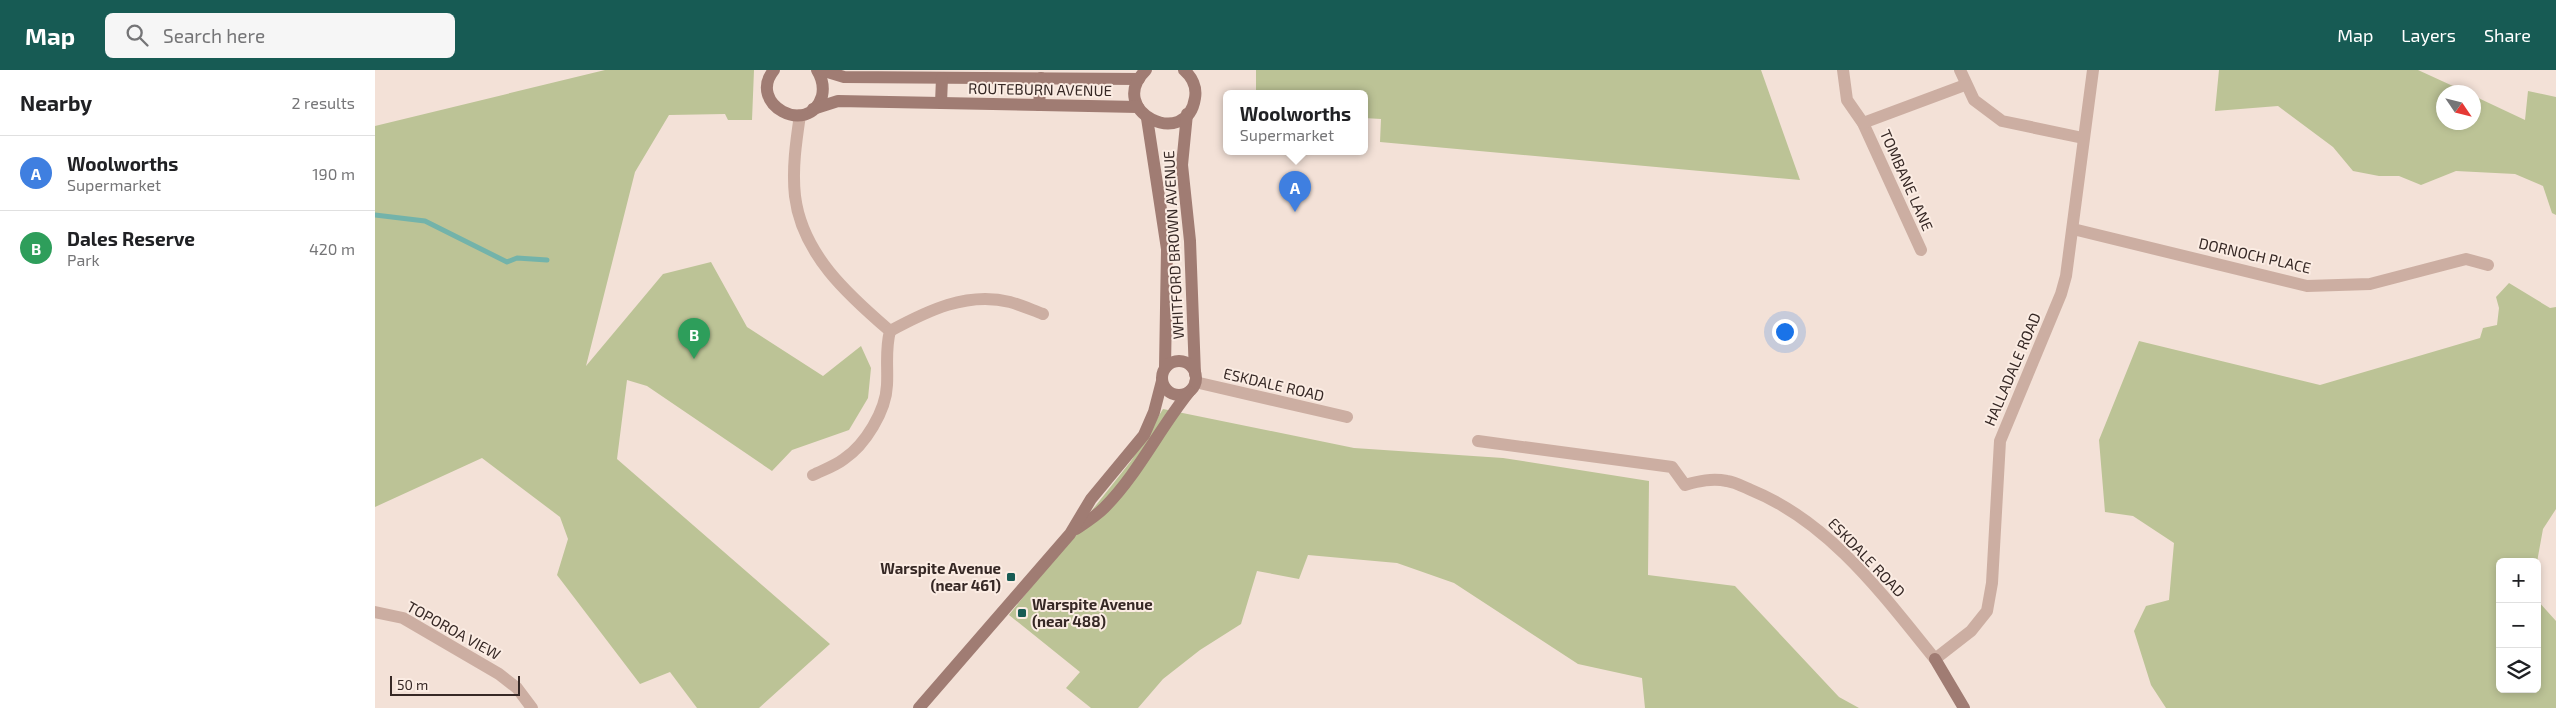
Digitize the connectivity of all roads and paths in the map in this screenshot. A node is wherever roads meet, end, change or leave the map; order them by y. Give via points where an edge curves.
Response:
1 (774, 70) edge
2 (817, 70) edge
3 (821, 70) edge
4 (1184, 70) edge
5 (1843, 70) edge
6 (1960, 70) edge
7 (2093, 70) edge
8 (1142, 74) edge
9 (1191, 75) edge
10 (942, 78) junction
11 (1041, 78) junction
12 (1965, 85) junction
13 (941, 103) junction
14 (1039, 105) junction
15 (1138, 107) junction
16 (813, 109) junction
17 (1187, 114) junction
18 (800, 115) junction
19 (1147, 118) junction
20 (1863, 123) junction
21 (2083, 138) junction
22 (2073, 228) junction
23 (1921, 250) dead end
24 (2488, 265) dead end
25 (1043, 314) dead end
26 (889, 331) junction
27 (1165, 368) junction
28 (1162, 381) junction
29 (1193, 382) junction
30 (1347, 417) dead end
31 (1478, 441) dead end
32 (813, 476) dead end
33 (1070, 534) junction
34 (375, 612) edge
35 (1935, 659) junction
36 (532, 708) edge
37 (919, 708) edge
38 (1964, 708) edge

1 - 18 main road via 767,86 770,100 779,111
2 - 16 main road via 823,87 819,102
3 - 10 main road, ROUTEBURN AVENUE via 844,77
4 - 9 main road
5 - 20 street, TOMBANE LANE via 1847,100
6 - 12 street
7 - 21 street, HALLADALE ROAD
8 - 11 main road, ROUTEBURN AVENUE
8 - 15 main road via 1135,93
9 - 17 main road, WHITFORD BROWN AVENUE via 1195,100
10 - 11 main road, ROUTEBURN AVENUE
10 - 13 main road
11 - 14 main road
12 - 20 street, TOMBANE LANE
12 - 21 street via 1974,100 2002,121
13 - 14 main road, ROUTEBURN AVENUE
13 - 16 main road, ROUTEBURN AVENUE via 838,101
14 - 15 main road, ROUTEBURN AVENUE
15 - 19 main road
16 - 18 main road, ROUTEBURN AVENUE
17 - 19 main road via 1171,123 1161,124
17 - 29 main road, WHITFORD BROWN AVENUE via 1182,165 1190,241
18 - 26 street via 794,156 795,196 811,246 825,268
19 - 27 main road, WHITFORD BROWN AVENUE via 1167,250
20 - 23 street, TOMBANE LANE
21 - 22 street, HALLADALE ROAD
22 - 24 street, DORNOCH PLACE via 2307,286 2370,284 2466,259
22 - 35 street, HALLADALE ROAD via 2061,294 2000,441 1992,582 1987,611 1971,631
25 - 26 street via 1010,302 965,300 925,312
26 - 32 street via 885,352 887,386 880,412 866,437 845,459
27 - 28 main road
27 - 29 main road via 1174,362 1190,366
28 - 29 main road via 1174,394
28 - 33 main road via 1144,435 1091,499
29 - 30 street, ESKDALE ROAD
29 - 33 main road via 1129,479 1103,510
31 - 35 street, ESKDALE ROAD via 1672,467 1685,485 1704,480 1727,481 1775,500 1807,520 1839,548
33 - 37 main road
34 - 36 street, TOPOROA VIEW via 403,618 499,674 517,688
35 - 38 main road, ESKDALE ROAD

